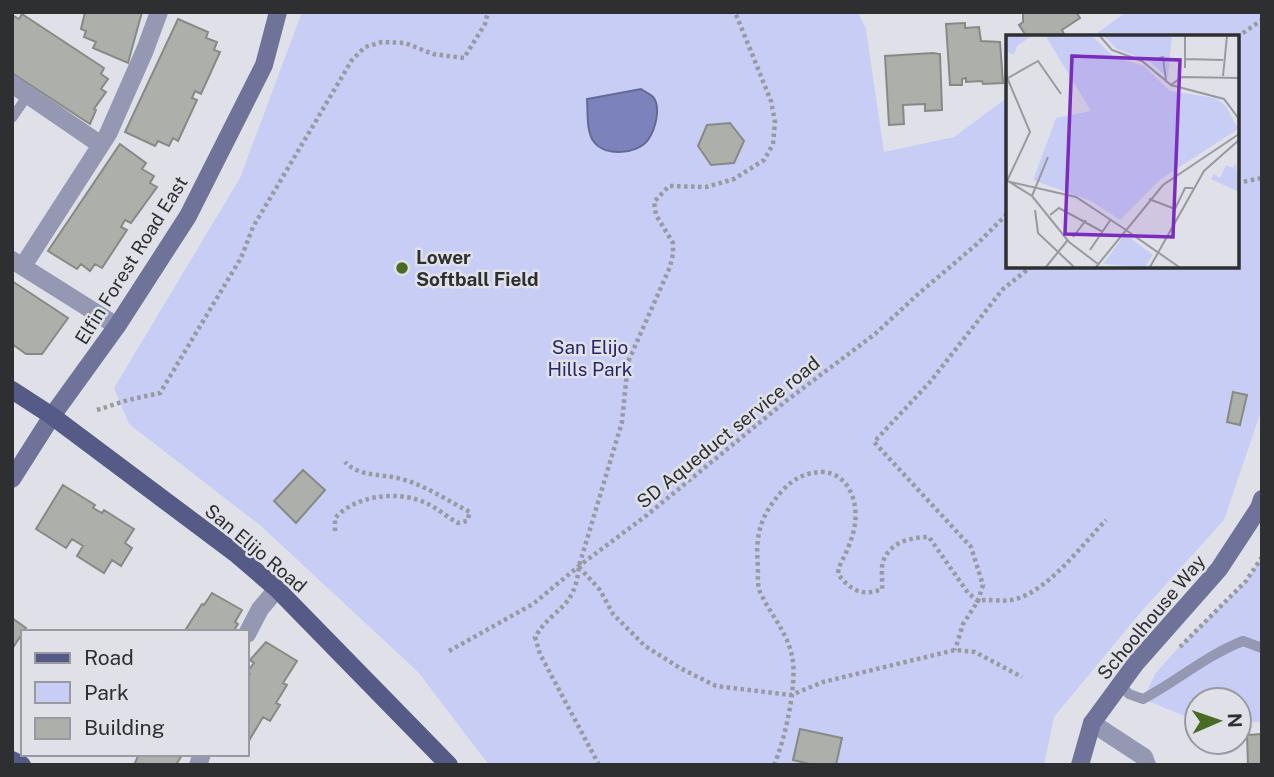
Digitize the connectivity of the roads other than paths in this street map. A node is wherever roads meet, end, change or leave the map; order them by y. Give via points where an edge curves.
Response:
1 (159, 12) edge
2 (278, 12) edge
3 (12, 84) edge
4 (28, 94) junction
5 (12, 118) edge
6 (101, 145) junction
7 (17, 263) edge
8 (117, 326) junction
9 (12, 390) edge
10 (52, 416) junction
11 (12, 479) edge
12 (1262, 499) edge
13 (277, 589) junction
14 (248, 632) edge
15 (1262, 648) edge
16 (1120, 685) junction
17 (1093, 723) junction
18 (12, 760) edge
19 (22, 765) edge
20 (449, 765) edge
21 (1080, 765) edge
22 (1147, 765) edge

1 - 6 street
2 - 8 street, Elfin Forest Road East via 264,65 188,216
3 - 4 street
4 - 5 lane
4 - 6 street
6 - 7 street
7 - 8 street
8 - 10 street, Elfin Forest Road East
9 - 10 main road, San Elijo Road
10 - 11 street, Elfin Forest Road East
10 - 13 main road, San Elijo Road
12 - 16 street, Schoolhouse Way via 1219,569
13 - 14 street
13 - 20 main road, San Elijo Road
15 - 16 lane via 1243,641 1233,645 1143,699
16 - 17 street, Schoolhouse Way
17 - 21 street, Schoolhouse Way
17 - 22 street via 1144,757
18 - 19 main road

